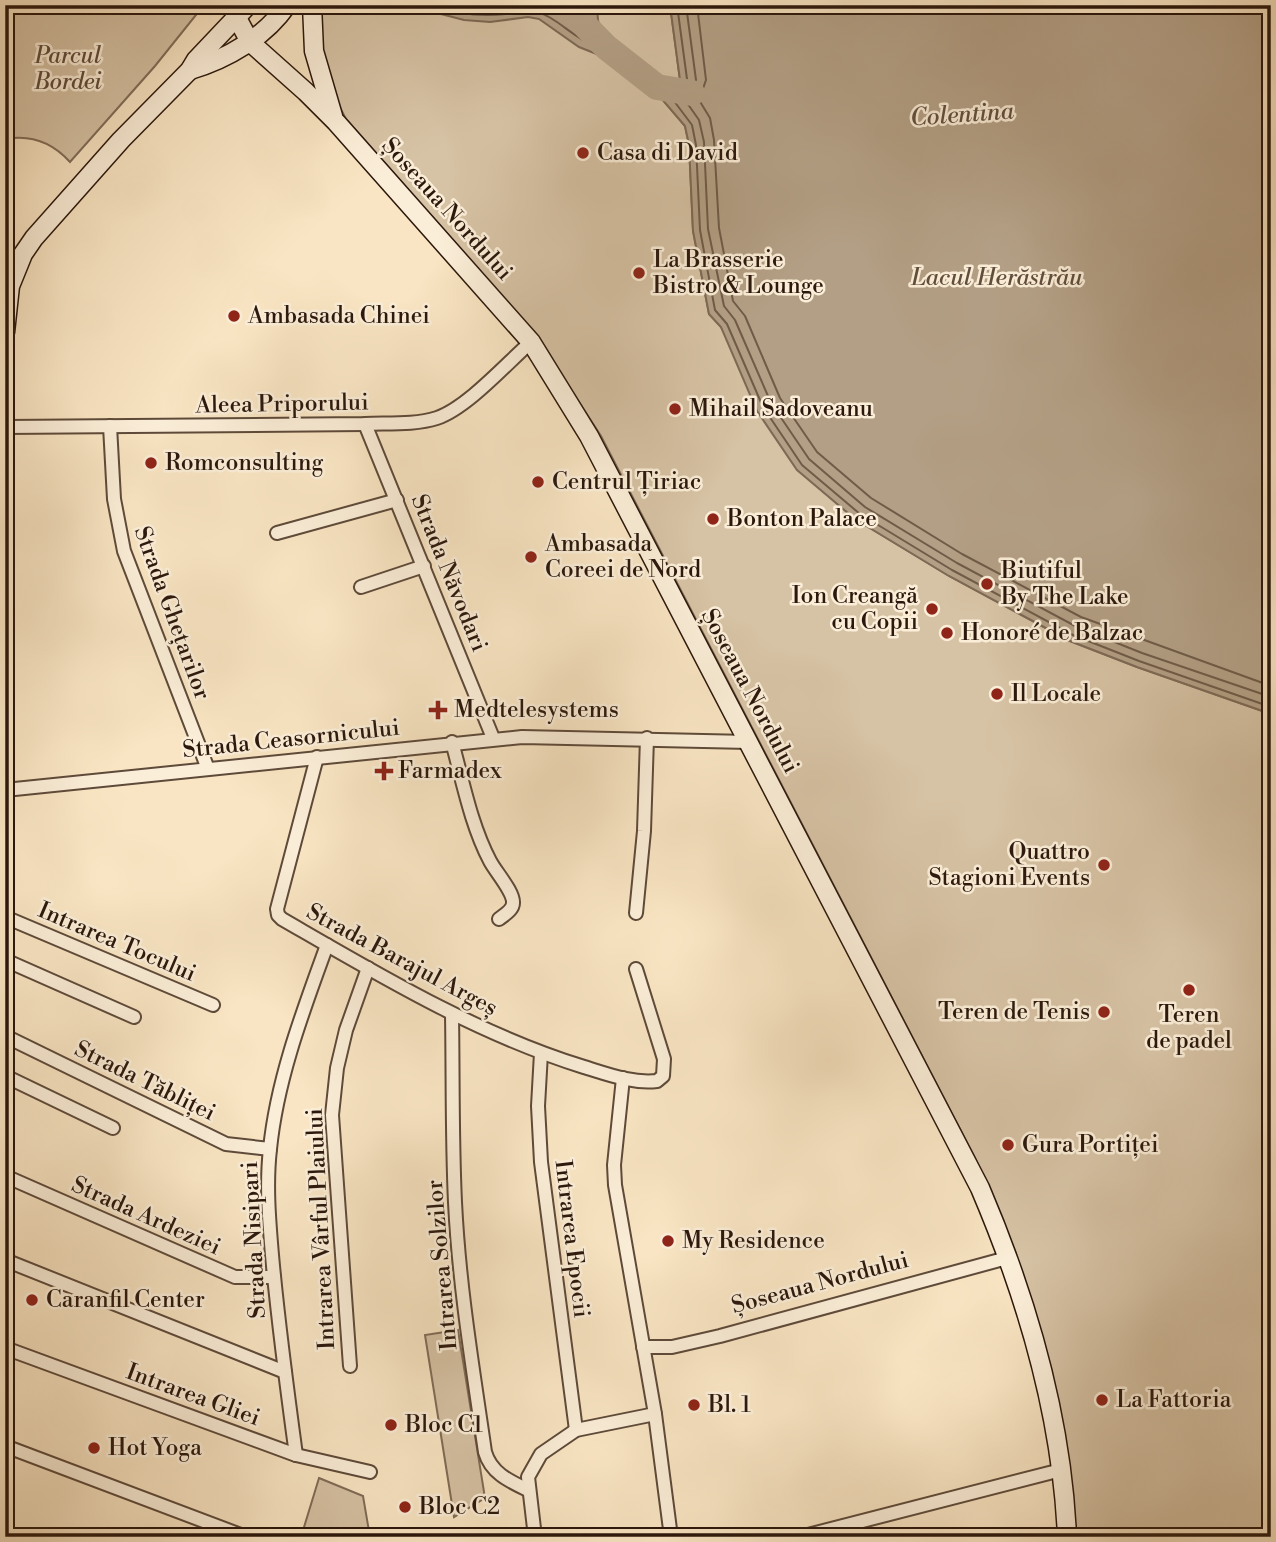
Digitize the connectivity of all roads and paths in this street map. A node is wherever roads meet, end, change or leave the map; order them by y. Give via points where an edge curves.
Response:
1 (288, 5) edge
2 (312, 5) edge
3 (242, 12) edge
4 (250, 42) junction
5 (190, 70) junction
6 (336, 122) junction
7 (5, 332) edge
8 (531, 342) junction
9 (365, 424) junction
10 (110, 426) junction
11 (5, 427) edge
12 (397, 500) junction
13 (276, 533) dead end
14 (424, 566) junction
15 (360, 587) dead end
16 (493, 738) junction
17 (648, 738) junction
18 (749, 742) junction
19 (452, 743) junction
20 (317, 757) junction
21 (208, 769) junction
22 (5, 790) edge
23 (636, 914) dead end
24 (5, 917) edge
25 (499, 919) dead end
26 (327, 945) junction
27 (5, 960) edge
28 (368, 968) junction
29 (636, 969) dead end
30 (213, 1005) dead end
31 (453, 1014) junction
32 (134, 1017) dead end
33 (5, 1036) edge
34 (541, 1053) junction
35 (5, 1076) edge
36 (623, 1078) junction
37 (113, 1128) dead end
38 (270, 1149) junction
39 (5, 1176) edge
40 (1007, 1258) junction
41 (5, 1260) edge
42 (274, 1277) junction
43 (643, 1347) junction
44 (5, 1348) edge
45 (350, 1366) dead end
46 (285, 1372) junction
47 (655, 1414) junction
48 (576, 1430) junction
49 (5, 1446) edge
50 (296, 1455) junction
51 (1061, 1470) junction
52 (370, 1472) dead end
53 (528, 1490) junction
54 (816, 1535) edge
55 (246, 1537) edge
56 (535, 1537) edge
57 (671, 1537) edge
58 (800, 1537) edge
59 (1067, 1537) edge

1 - 4 main road
2 - 6 main road, Șoseaua Nordului via 314,51
3 - 4 main road, Șoseaua Nordului
3 - 5 main road
4 - 5 main road
4 - 6 main road, Șoseaua Nordului
5 - 7 main road via 34,238 10,286
6 - 8 main road, Șoseaua Nordului
8 - 9 street, Aleea Priporului via 449,413 420,421
8 - 18 main road, Șoseaua Nordului via 589,436
9 - 10 street, Aleea Priporului
9 - 12 street, Strada Năvodari
10 - 11 street, Aleea Priporului
10 - 21 street, Strada Ghețarilor via 114,499 124,551
12 - 13 street
12 - 14 street, Strada Năvodari
14 - 15 street
14 - 16 street, Strada Năvodari
16 - 17 street, Strada Ceasornicului
16 - 19 street, Strada Ceasornicului
17 - 18 street, Strada Ceasornicului
17 - 23 street
18 - 40 main road, Șoseaua Nordului via 966,1158
19 - 20 street, Strada Ceasornicului
19 - 25 street via 482,844 512,895 511,909
20 - 21 street, Strada Ceasornicului
20 - 26 street, Strada Barajul Argeș via 276,909 282,919
21 - 22 street, Strada Ceasornicului
24 - 30 street, Intrarea Tocului
26 - 28 street, Strada Barajul Argeș
26 - 38 street, Strada Nisipari via 302,1014
27 - 32 street
28 - 31 street, Strada Barajul Argeș
28 - 45 street, Intrarea Vârful Plaiului via 346,1030 332,1115
29 - 36 street, Strada Barajul Argeș via 664,1068 657,1081
31 - 34 street, Strada Barajul Argeș
31 - 53 street, Intrarea Solzilor via 457,1243 485,1452 488,1463 502,1477
33 - 38 street, Strada Tăbliței via 226,1144
34 - 36 street, Strada Barajul Argeș
34 - 48 street, Intrarea Epocii via 541,1162
35 - 37 street
36 - 43 street via 615,1185
38 - 42 street, Strada Nisipari via 268,1209
39 - 42 street, Strada Ardeziei via 235,1278
40 - 43 street, Șoseaua Nordului via 720,1336 672,1347
40 - 51 main road, Șoseaua Nordului via 1037,1351
41 - 46 street, Strada Nisipari
42 - 46 street, Strada Nisipari
43 - 47 street
44 - 50 street, Intrarea Gliei
46 - 50 street, Strada Nisipari
47 - 48 street
47 - 57 street
48 - 53 street via 541,1454 528,1477
49 - 55 street
50 - 52 street, Intrarea Gliei
51 - 54 street
51 - 59 main road, Șoseaua Nordului
53 - 56 street
54 - 58 street

